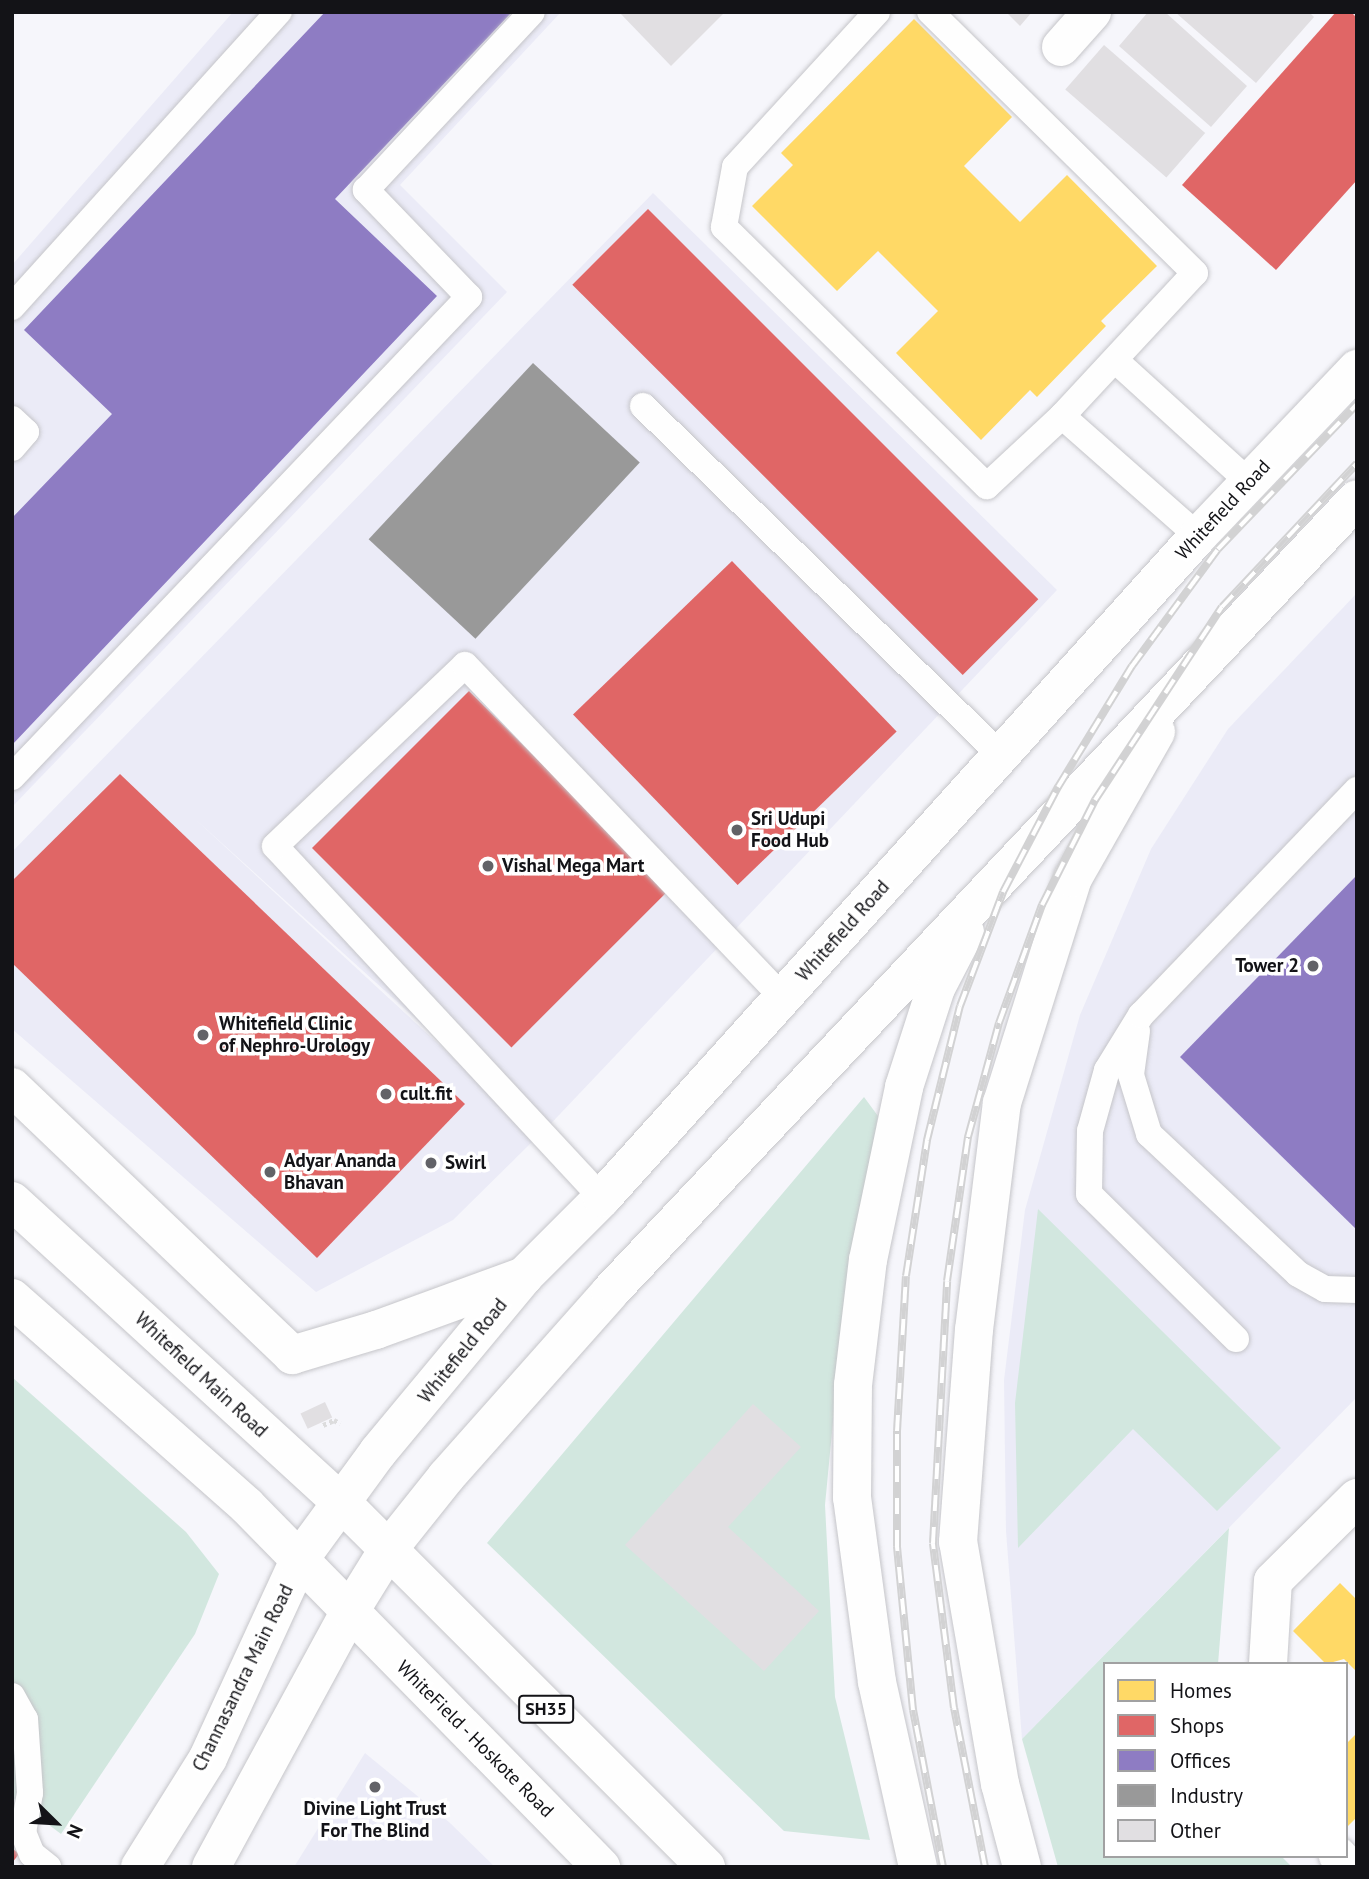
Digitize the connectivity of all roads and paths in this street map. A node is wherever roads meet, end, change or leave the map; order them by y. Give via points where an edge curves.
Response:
1 (279, 12) edge
2 (532, 12) edge
3 (877, 12) edge
4 (930, 12) edge
5 (1092, 12) edge
6 (1061, 47) dead end
7 (12, 307) edge
8 (1115, 360) junction
9 (1357, 369) edge
10 (643, 406) dead end
11 (1062, 415) junction
12 (12, 419) edge
13 (12, 448) edge
14 (1249, 482) junction
15 (1357, 499) edge
16 (1198, 536) junction
17 (1186, 678) junction
18 (1002, 755) junction
19 (12, 778) edge
20 (1357, 790) edge
21 (987, 890) junction
22 (783, 998) junction
23 (1141, 1015) junction
24 (12, 1087) edge
25 (602, 1198) junction
26 (12, 1201) edge
27 (524, 1276) junction
28 (1357, 1290) edge
29 (12, 1298) edge
30 (1236, 1339) dead end
31 (1357, 1498) edge
32 (342, 1503) junction
33 (387, 1551) junction
34 (299, 1560) junction
35 (350, 1611) junction
36 (1268, 1662) edge
37 (12, 1696) edge
38 (46, 1866) edge
39 (140, 1867) edge
40 (211, 1867) edge
41 (601, 1867) edge
42 (706, 1867) edge
43 (918, 1867) edge
44 (1022, 1867) edge

1 - 7 lane
2 - 19 lane via 366,190 469,297
3 - 11 lane via 735,167 724,227 987,486
4 - 8 lane via 1195,273
5 - 6 main road
8 - 11 lane
8 - 14 lane
9 - 14 main road, Whitefield Road
10 - 18 lane
11 - 16 lane
12 - 13 lane via 26,432
14 - 16 main road, Whitefield Road
15 - 17 main road
16 - 18 main road, Whitefield Road
17 - 21 main road
17 - 44 main road via 1073,878 1002,1103 974,1329 958,1542 1000,1784
18 - 22 main road, Whitefield Road
20 - 23 lane
21 - 33 main road via 610,1292
21 - 43 main road via 936,988 904,1087 868,1259 853,1385 852,1498 877,1682
22 - 25 main road, Whitefield Road
22 - 25 lane via 465,665 275,846
23 - 28 lane via 1131,1075 1149,1134 1298,1274 1325,1289
23 - 30 lane via 1107,1070 1097,1100 1090,1130 1089,1194
24 - 27 main road via 292,1355
25 - 27 main road, Whitefield Road
26 - 32 main road, Whitefield Main Road / SH35
27 - 32 main road, Whitefield Road via 378,1452
29 - 34 main road via 247,1506
31 - 36 main road via 1273,1581
32 - 33 main road, Whitefield Main Road / SH35
32 - 34 main road, Whitefield Road
33 - 35 main road
33 - 42 main road, SH35
34 - 35 main road
34 - 39 main road, Channasandra Main Road via 208,1758
35 - 40 main road
35 - 41 main road, WhiteField - Hoskote Road
37 - 38 lane via 25,1720 30,1793 23,1832 32,1854

